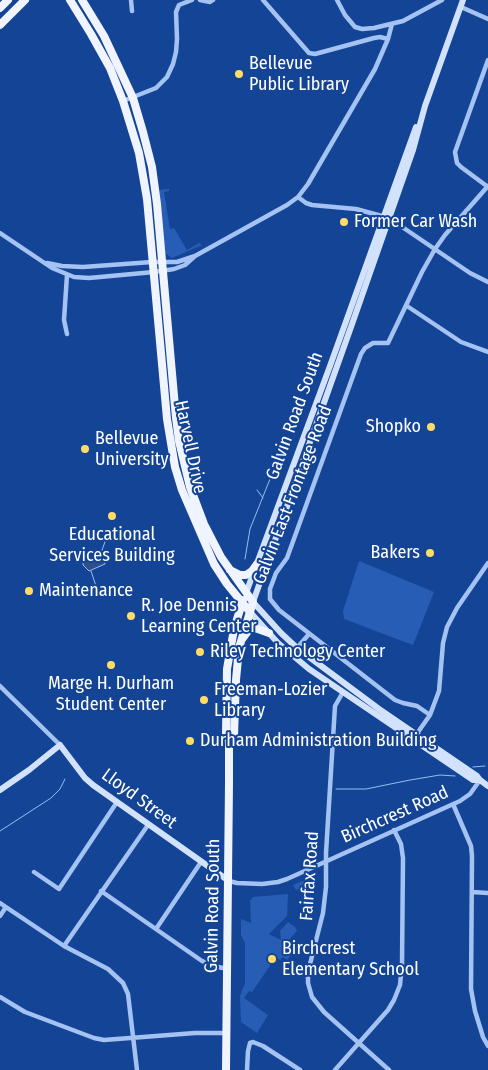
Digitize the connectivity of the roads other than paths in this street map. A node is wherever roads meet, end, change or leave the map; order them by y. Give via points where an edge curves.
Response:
1 (8, 0) edge
2 (25, 0) edge
3 (70, 0) edge
4 (82, 0) edge
5 (131, 0) edge
6 (192, 0) edge
7 (200, 0) edge
8 (213, 0) edge
9 (264, 0) edge
10 (338, 0) edge
11 (442, 0) edge
12 (462, 3) edge
13 (0, 8) edge
14 (132, 11) dead end
15 (488, 19) edge
16 (392, 24) junction
17 (0, 25) edge
18 (388, 40) junction
19 (488, 60) edge
20 (132, 98) junction
21 (123, 101) junction
22 (488, 187) edge
23 (298, 196) junction
24 (386, 217) junction
25 (0, 233) edge
26 (435, 249) junction
27 (195, 256) junction
28 (41, 262) junction
29 (152, 262) junction
30 (162, 262) junction
31 (163, 271) junction
32 (154, 272) junction
33 (67, 275) junction
34 (488, 282) edge
35 (407, 306) junction
36 (67, 334) dead end
37 (488, 352) edge
38 (488, 563) edge
39 (257, 564) junction
40 (226, 566) junction
41 (246, 593) junction
42 (253, 602) junction
43 (242, 603) junction
44 (250, 612) junction
45 (269, 633) junction
46 (309, 634) junction
47 (240, 641) junction
48 (297, 648) junction
49 (0, 686) edge
50 (343, 692) junction
51 (430, 714) junction
52 (414, 738) junction
53 (229, 743) junction
54 (60, 745) junction
55 (480, 780) junction
56 (488, 786) edge
57 (0, 790) edge
58 (117, 802) junction
59 (453, 804) junction
60 (148, 825) junction
61 (394, 830) junction
62 (201, 862) junction
63 (326, 862) junction
64 (34, 872) dead end
65 (229, 881) junction
66 (101, 892) junction
67 (472, 892) junction
68 (488, 893) edge
69 (0, 903) edge
70 (6, 907) junction
71 (0, 916) edge
72 (156, 929) junction
73 (64, 946) junction
74 (228, 969) junction
75 (0, 997) edge
76 (227, 1033) junction
77 (133, 1037) junction
78 (359, 1043) junction
79 (488, 1046) edge
80 (137, 1070) edge
81 (226, 1070) edge
82 (247, 1070) edge
83 (300, 1070) edge
84 (335, 1070) edge
85 (389, 1070) edge

1 - 13 main road
2 - 17 main road
3 - 21 main road, Harvell Drive via 100,49
4 - 20 main road, Harvell Drive via 104,36
5 - 14 street
6 - 20 street via 179,5 176,12 176,52 169,74 156,88
7 - 8 street
9 - 18 street via 308,53 315,54 374,38
10 - 16 street via 355,26 374,28
11 - 16 street
12 - 15 street
12 - 24 main road, Galvin Road South via 425,106 413,150
16 - 18 street
18 - 23 street via 375,68
19 - 22 street via 455,152 457,163
20 - 21 street
20 - 30 main road, Harvell Drive via 152,167
21 - 29 main road, Harvell Drive via 143,168
22 - 26 street
23 - 24 street via 312,205 356,209
23 - 27 street via 288,205
24 - 26 street
24 - 39 main road, Galvin Road South
24 - 42 main road, Galvin Road South
25 - 28 street
26 - 34 street
26 - 35 street
27 - 30 street via 176,262
27 - 31 street via 185,265
28 - 29 street via 82,267
28 - 33 street
29 - 30 street
29 - 32 main road, Harvell Drive
30 - 31 main road, Harvell Drive
31 - 32 street
31 - 40 main road, Harvell Drive via 179,441 195,499
32 - 33 street via 89,278
32 - 43 main road, Harvell Drive via 167,419 175,467 186,504 209,554
33 - 36 street via 64,320
35 - 37 street via 461,342
35 - 46 street, Galvin East Frontage Road via 388,343 373,343 361,354 288,558 271,584 272,603
38 - 51 street via 447,628 440,687
39 - 40 main road via 249,574 243,575
39 - 41 main road, Galvin Road South
40 - 41 main road, Harvell Drive
41 - 42 main road, Harvell Drive
41 - 43 main road, Galvin Road South
42 - 44 main road, Galvin Road South
42 - 48 main road, Harvell Drive
43 - 44 main road, Harvell Drive
43 - 53 main road, Galvin Road South via 227,669 226,734
44 - 45 main road, Harvell Drive
44 - 47 main road, Galvin Road South
45 - 47 main road via 251,629
45 - 50 main road, Harvell Drive via 292,656
46 - 48 street
46 - 51 street, Galvin East Frontage Road via 395,700 417,706
47 - 53 main road, Galvin Road South via 234,735
48 - 52 main road, Harvell Drive
49 - 54 street, Lloyd Street
50 - 52 main road, Harvell Drive
50 - 63 street, Fairfax Road via 335,706
51 - 52 street
52 - 55 main road, Harvell Drive
53 - 65 main road, Galvin Road South
54 - 57 main road
54 - 58 main road, Lloyd Street via 85,778
55 - 56 main road, Harvell Drive
55 - 59 street, Birchcrest Road via 470,794
58 - 60 main road, Lloyd Street
58 - 64 street via 58,889
59 - 61 street, Birchcrest Road
59 - 67 street via 471,846
60 - 62 main road, Lloyd Street
60 - 66 street
61 - 63 street, Birchcrest Road
61 - 78 street via 404,858 401,978 391,1006
62 - 65 main road, Lloyd Street
62 - 72 street
63 - 65 street, Birchcrest Road via 278,882 247,884
63 - 78 street, Fairfax Road via 323,913 308,972 308,988 319,1008
65 - 74 main road, Galvin Road South
66 - 72 street
66 - 73 street
67 - 68 street
67 - 79 street via 471,989
69 - 70 street
70 - 71 street
70 - 73 street
72 - 74 street via 208,964
73 - 77 street via 108,968 123,983 128,994
74 - 76 main road, Galvin Road South
75 - 77 street via 25,1012 94,1038
76 - 77 street
76 - 81 main road, Galvin Road South
77 - 80 street
78 - 84 street
78 - 85 street, Fairfax Road
82 - 83 street via 248,1051 253,1042

